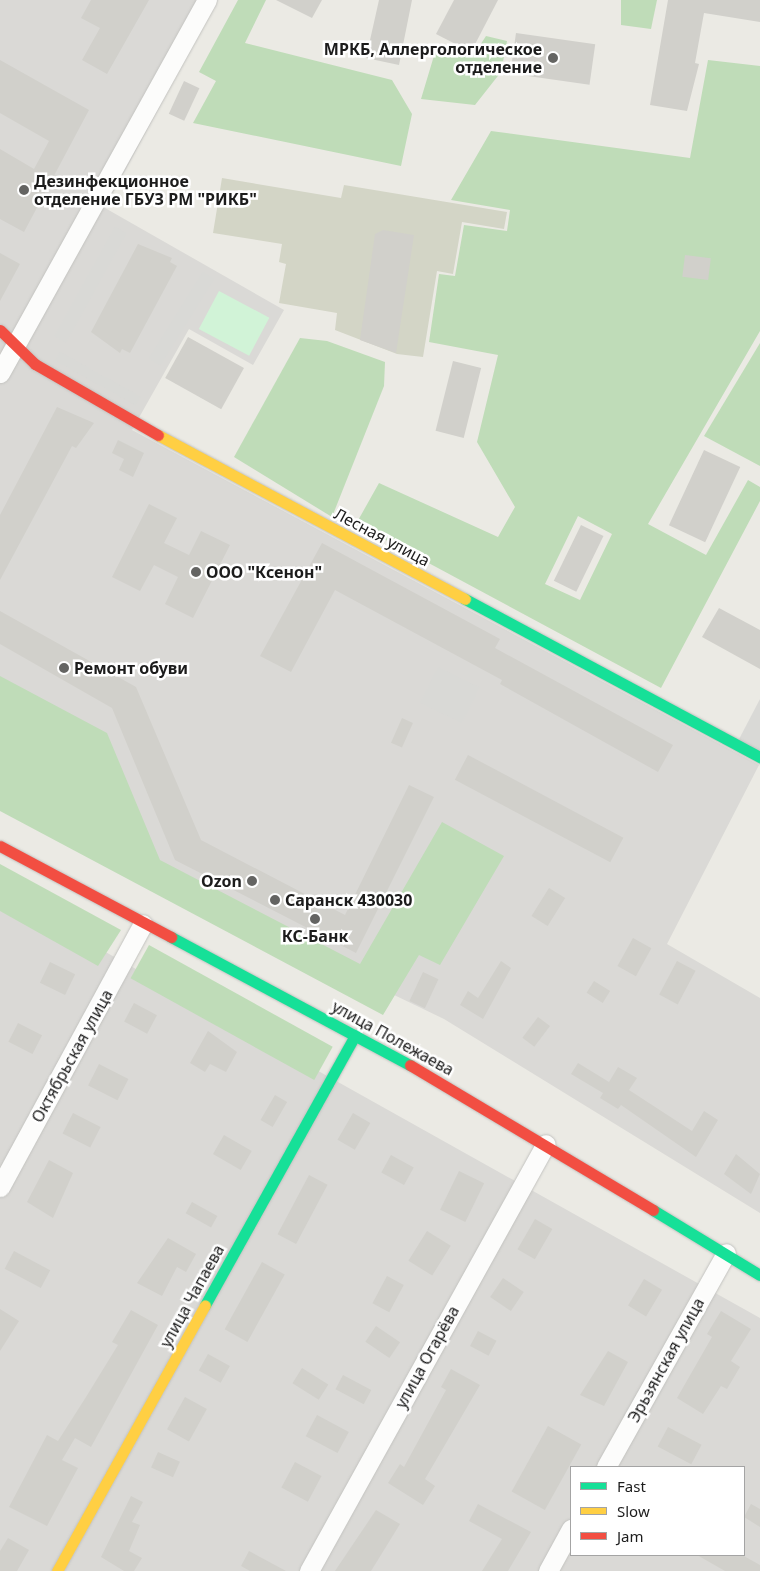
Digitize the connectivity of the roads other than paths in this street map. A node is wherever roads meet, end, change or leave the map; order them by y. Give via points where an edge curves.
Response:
1 (207, 0) edge
2 (0, 330) edge
3 (16, 344) junction
4 (0, 374) edge
5 (760, 757) edge
6 (0, 846) edge
7 (143, 924) junction
8 (355, 1035) junction
9 (546, 1144) junction
10 (0, 1187) edge
11 (726, 1253) junction
12 (760, 1275) edge
13 (607, 1466) edge
14 (570, 1531) edge
15 (57, 1571) edge
16 (309, 1571) edge
17 (548, 1571) edge

1 - 3 street
2 - 3 street, Лесная улица
3 - 4 street
3 - 5 street, Лесная улица via 35,364 125,417
6 - 7 street, улица Полежаева
7 - 8 street, улица Полежаева
7 - 10 street, Октябрьская улица
8 - 9 street, улица Полежаева
8 - 15 street, улица Чапаева
9 - 11 street, улица Полежаева
9 - 16 street, улица Огарёва
11 - 12 street, улица Полежаева
11 - 13 street, Эрьзянская улица
14 - 17 street

